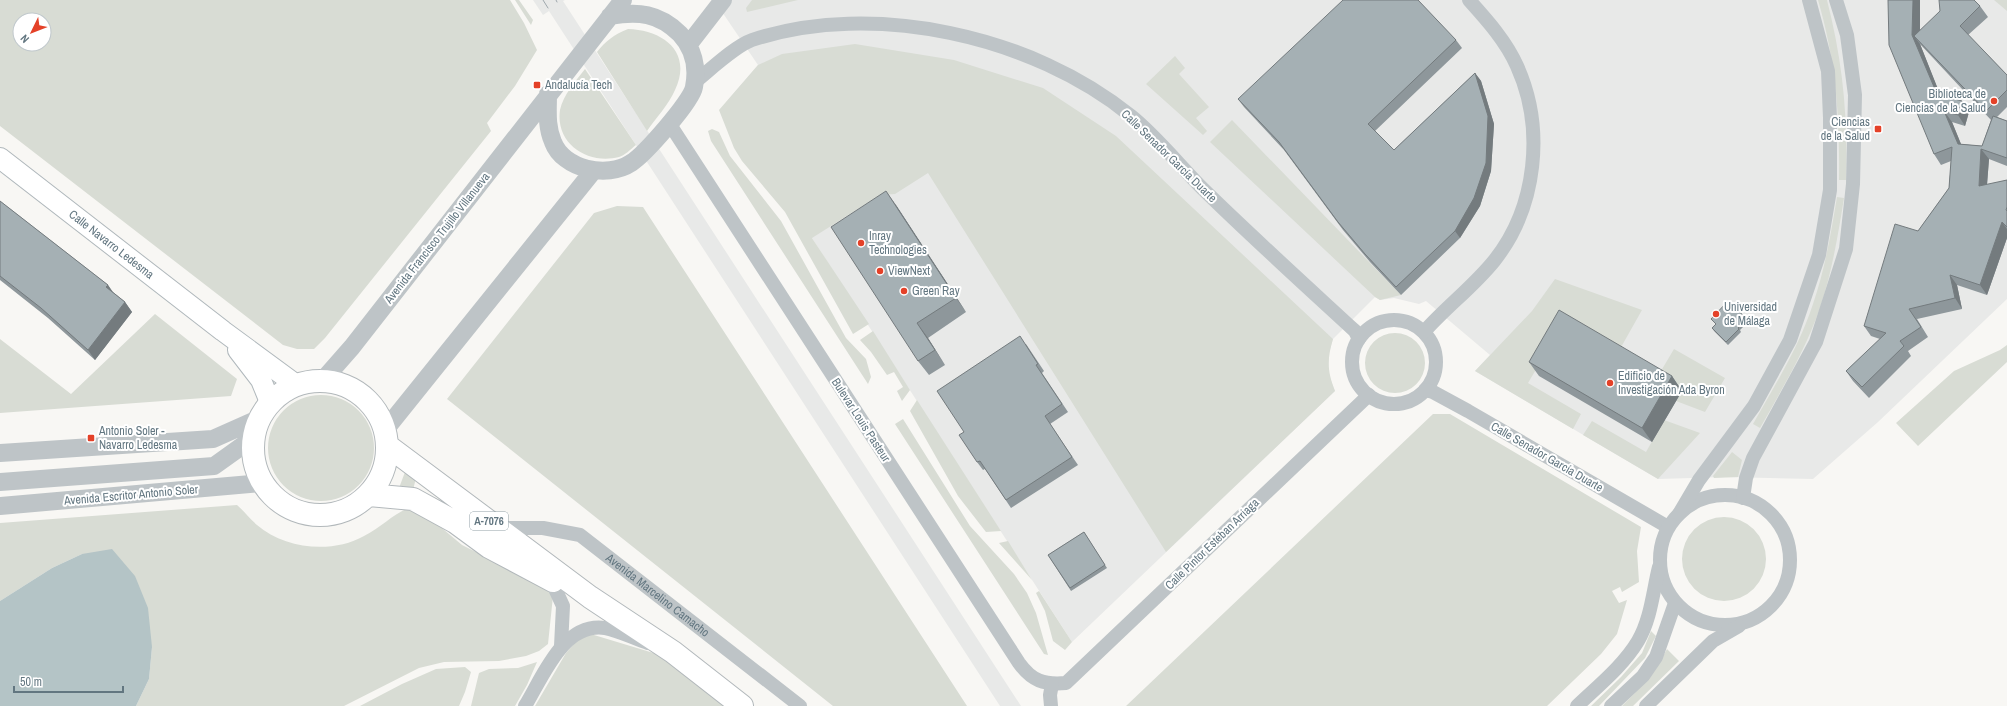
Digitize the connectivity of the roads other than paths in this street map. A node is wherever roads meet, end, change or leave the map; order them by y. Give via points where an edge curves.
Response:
1 (623, 0) edge
2 (723, 0) edge
3 (1469, 0) edge
4 (1809, 0) edge
5 (1836, 0) edge
6 (610, 16) junction
7 (689, 44) junction
8 (695, 82) junction
9 (548, 94) junction
10 (669, 124) junction
11 (0, 158) edge
12 (594, 170) junction
13 (223, 331) junction
14 (1424, 332) junction
15 (1359, 339) junction
16 (323, 380) junction
17 (295, 384) junction
18 (1425, 390) junction
19 (1369, 395) junction
20 (260, 420) junction
21 (386, 438) junction
22 (0, 453) edge
23 (0, 482) edge
24 (262, 484) junction
25 (369, 495) junction
26 (1743, 498) junction
27 (0, 506) edge
28 (1679, 514) junction
29 (1668, 527) junction
30 (499, 528) junction
31 (1660, 562) junction
32 (551, 580) junction
33 (590, 597) junction
34 (1675, 602) junction
35 (1743, 623) junction
36 (561, 646) junction
37 (673, 652) junction
38 (1052, 684) junction
39 (525, 706) edge
40 (742, 706) edge
41 (800, 706) edge
42 (1051, 706) edge
43 (1577, 706) edge
44 (1611, 706) edge
45 (1646, 706) edge

1 - 6 street
2 - 7 street
3 - 14 street via 1502,41 1517,66 1529,100 1533,132 1531,179 1507,242 1494,261
4 - 28 street via 1828,71 1830,118 1830,190 1819,255 1790,340 1754,406 1699,480
5 - 26 street via 1848,35 1855,95 1853,184 1846,249 1816,342 1753,458
6 - 7 street via 630,13 649,16 669,24
6 - 9 street, Avenida Francisco Trujillo Villanueva
7 - 8 street via 694,56
8 - 10 street via 694,88
8 - 15 street, Calle Senador García Duarte via 750,40 797,28 843,22 883,22 940,29 1014,49 1080,82 1132,116 1202,188 1355,331
9 - 12 street via 548,125 553,143 569,161
9 - 16 street, Avenida Francisco Trujillo Villanueva via 352,347
10 - 12 street via 631,163 616,170
10 - 38 street, Bulevar Louis Pasteur via 1019,663 1026,673 1040,682
11 - 13 main road, Calle Navarro Ledesma
12 - 21 street
13 - 17 main road, Calle Navarro Ledesma
13 - 20 main road, Calle Navarro Ledesma via 261,380
14 - 15 street via 1404,321 1391,320 1367,329
14 - 18 street via 1436,356 1432,380
15 - 19 street via 1352,363 1354,375
16 - 17 main road, A-7076
16 - 21 main road, A-7076 via 344,384 362,395 376,410
17 - 20 main road, A-7076 via 281,392
18 - 19 street via 1415,398 1391,404
18 - 29 street, Calle Senador García Duarte via 1468,411
19 - 38 street, Calle Pintor Esteban Arriaga via 1076,674 1066,683
20 - 22 street via 213,438
20 - 23 street, Avenida Escritor Antonio Soler via 214,466
20 - 24 main road via 254,462
21 - 25 main road via 386,464 380,480
21 - 30 main road, A-7076
24 - 25 main road via 276,499 293,510 313,516 334,514 353,508
24 - 27 street, Avenida Escritor Antonio Soler
25 - 32 main road, A-7076 via 413,499 455,522 489,547
26 - 28 street via 1716,496 1696,501
26 - 35 street via 1757,504 1774,517 1785,536 1790,558 1788,579 1778,598 1762,614
28 - 29 street
29 - 31 street via 1661,547
30 - 33 main road, A-7076
30 - 41 street, Avenida Marcelino Camacho via 543,528 580,535
31 - 34 street via 1662,577
31 - 43 street via 1648,615 1639,640 1627,658
32 - 33 main road, A-7076
32 - 36 street via 563,606
33 - 37 main road, A-7076
34 - 35 street via 1689,615 1706,623 1724,626
34 - 44 street via 1656,657 1643,676
35 - 45 street via 1713,641
36 - 37 street via 574,635 590,627 606,628
36 - 39 street
37 - 40 main road, A-7076
38 - 42 street

